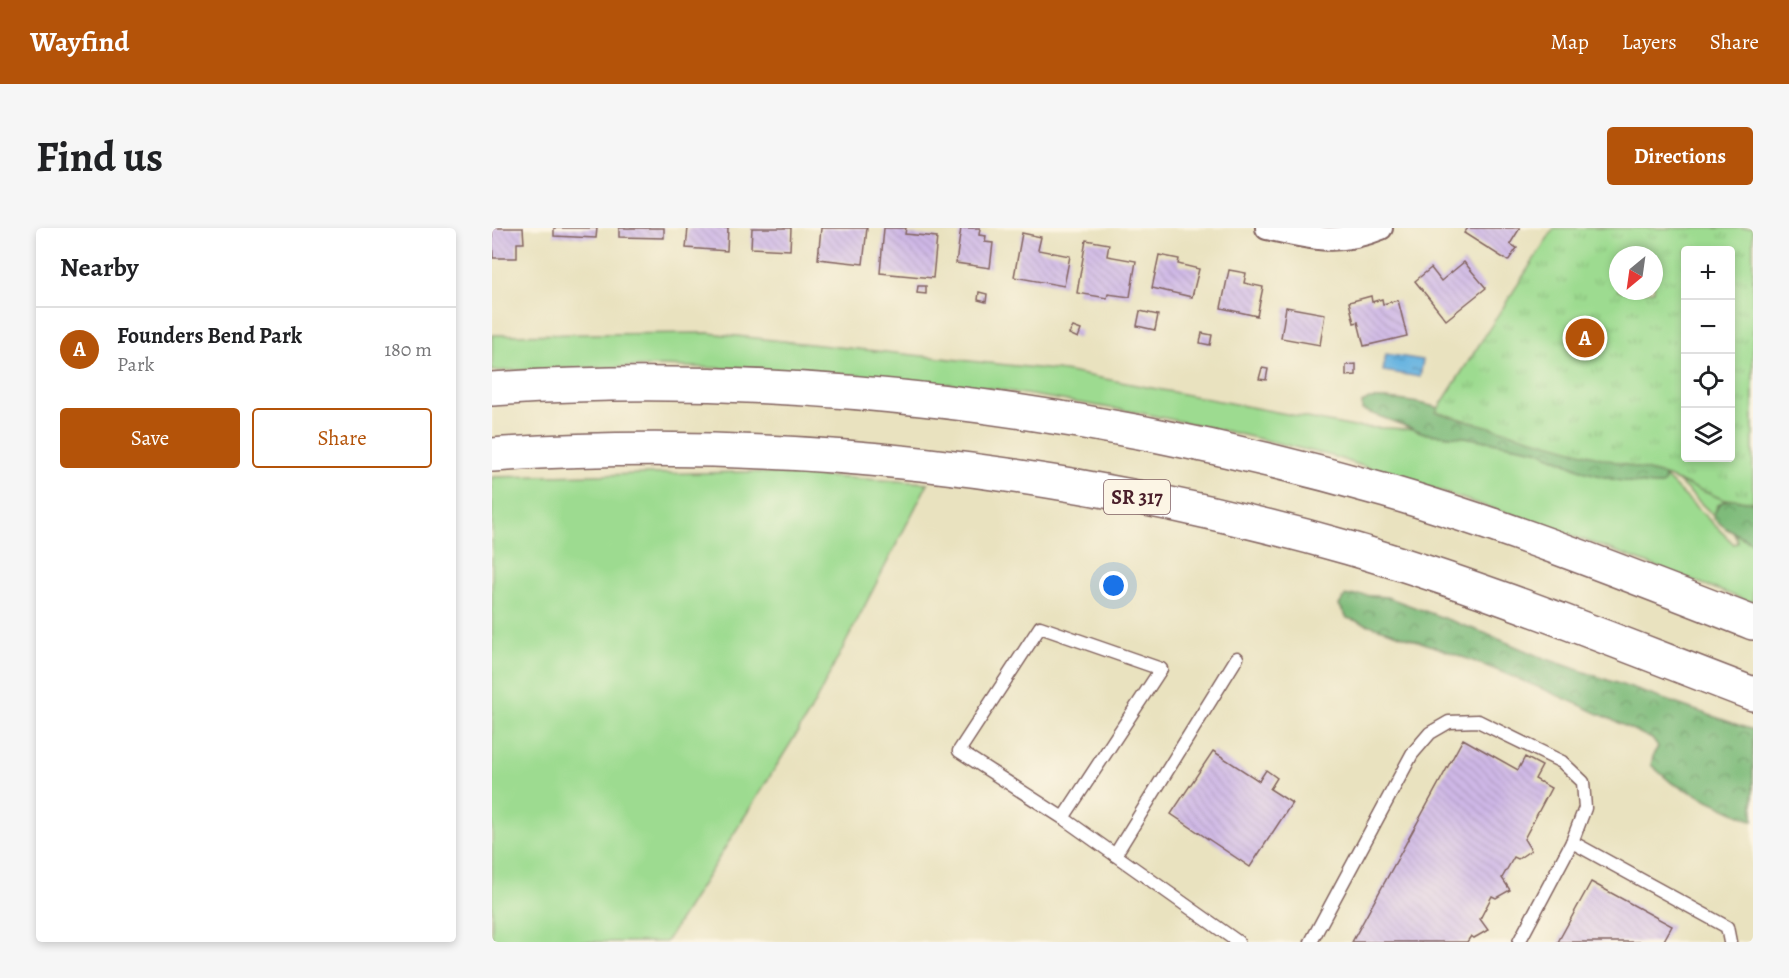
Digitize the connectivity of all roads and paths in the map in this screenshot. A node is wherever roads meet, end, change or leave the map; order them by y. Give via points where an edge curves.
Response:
1 (1267, 228) edge
2 (1381, 228) edge
3 (492, 389) edge
4 (492, 455) edge
5 (1753, 623) edge
6 (1237, 658) dead end
7 (1753, 694) edge
8 (1063, 818) junction
9 (1572, 842) junction
10 (1115, 855) junction
11 (1238, 942) edge
12 (1311, 942) edge
13 (1519, 942) edge
14 (1730, 942) edge

1 - 2 street via 1328,240 1360,236
3 - 5 main road via 643,384 836,391 993,407 1144,432 1389,492 1496,527
4 - 7 main road, SR 317 via 634,450 846,457 1125,494 1338,545 1455,581
6 - 10 lane
8 - 8 lane via 958,751 1040,627 1161,669
8 - 10 lane
9 - 12 lane via 1585,808 1583,782 1562,762 1478,721 1449,722 1430,733 1412,754
9 - 13 lane
9 - 14 lane via 1728,927
10 - 11 lane

